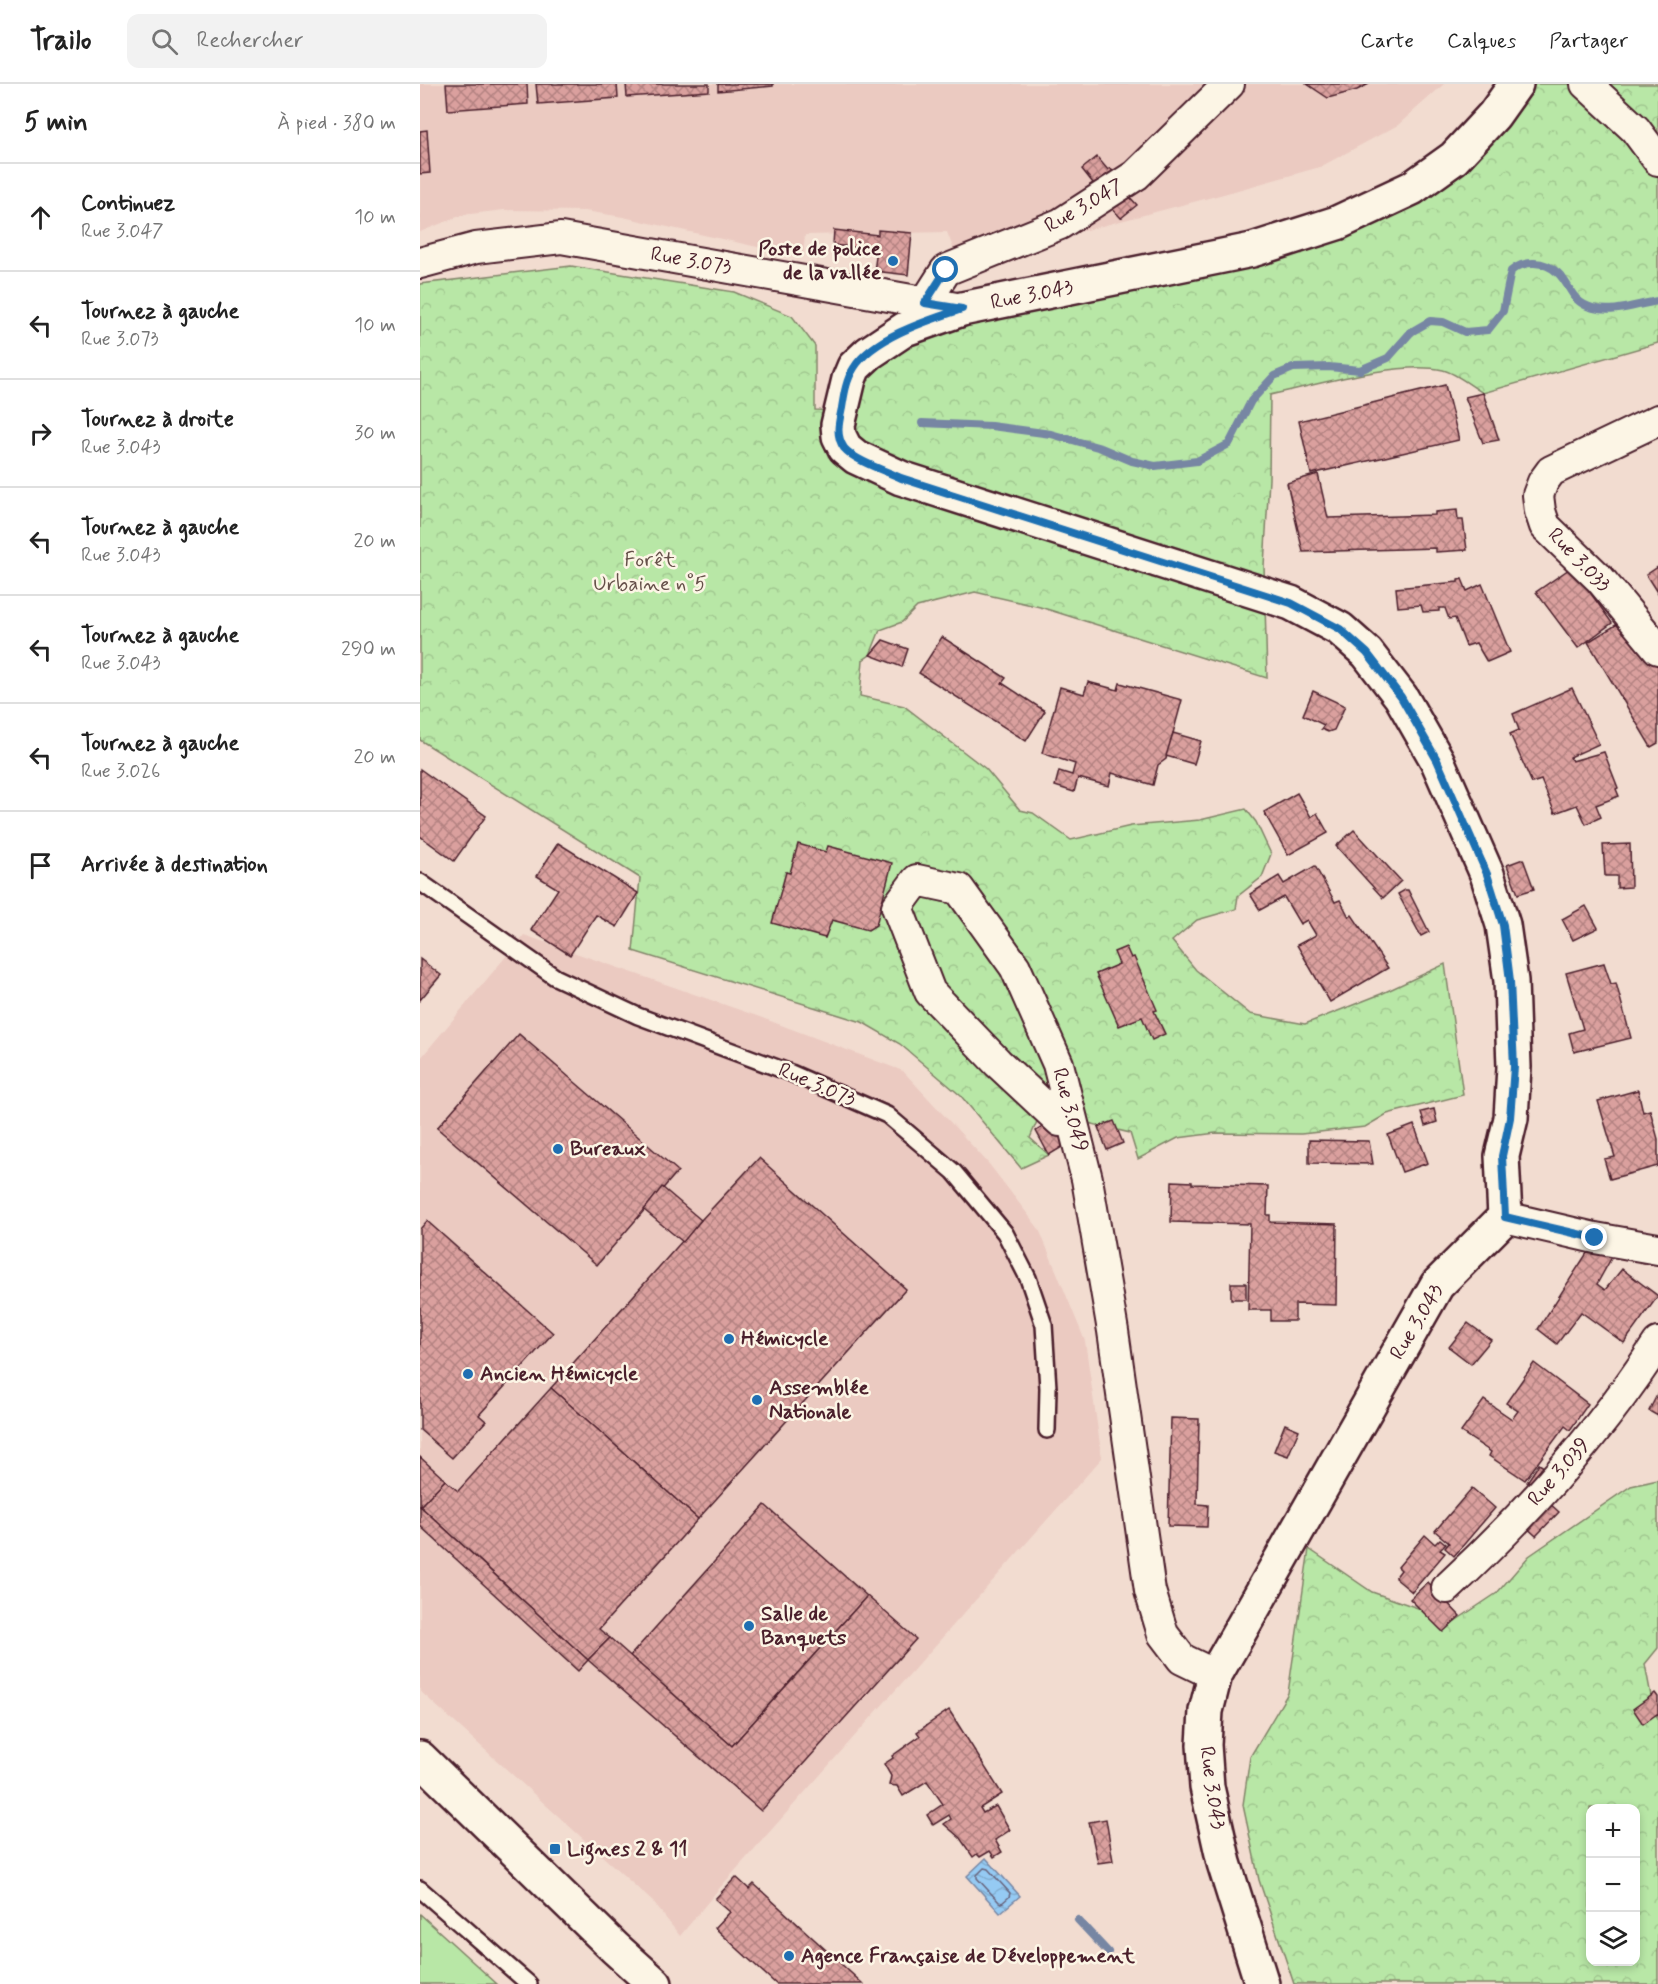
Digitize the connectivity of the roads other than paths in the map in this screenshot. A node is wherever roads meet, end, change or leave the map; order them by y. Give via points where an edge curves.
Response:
1 (1229, 84) edge
2 (1516, 84) edge
3 (1586, 84) edge
4 (1658, 160) edge
5 (420, 262) edge
6 (925, 303) junction
7 (962, 309) junction
8 (1658, 420) edge
9 (1658, 649) edge
10 (420, 882) edge
11 (1060, 1121) dead end
12 (1505, 1217) junction
13 (1658, 1250) edge
14 (1658, 1343) edge
15 (1047, 1430) dead end
16 (1447, 1588) dead end
17 (1215, 1675) junction
18 (424, 1768) edge
19 (420, 1889) edge
20 (529, 1984) edge
21 (655, 1984) edge
22 (1262, 1984) edge

1 - 6 street, Rue 3.047 via 1136,175 1060,224 946,270
2 - 7 street, Rue 3.043 via 1494,115 1454,158 1412,188 1337,223 1252,250
3 - 4 street via 1635,129
5 - 6 street, Rue 3.073 via 476,248 561,238
6 - 7 street, Rue 3.073
7 - 12 street, Rue 3.043 via 905,329 854,368 838,425 845,448 901,478 1291,603 1340,629 1367,653 1401,697 1441,770 1487,874 1503,925 1514,1067 1502,1156
8 - 9 street, Rue 3.033 via 1551,471 1538,495 1545,526 1600,579
10 - 15 lane, Rue 3.073 via 555,976 638,1016 791,1073 887,1115 954,1172 1005,1233 1028,1278 1044,1325
11 - 17 street, Rue 3.049 via 930,992 897,907 917,880 958,889 1015,967 1058,1064 1088,1179 1150,1591 1163,1634 1182,1659
12 - 13 street
12 - 17 street, Rue 3.043 via 1437,1285
14 - 16 street, Rue 3.039 via 1635,1378 1541,1494
17 - 22 street, Rue 3.043 via 1203,1745 1207,1787 1224,1863
18 - 21 street
19 - 20 lane

